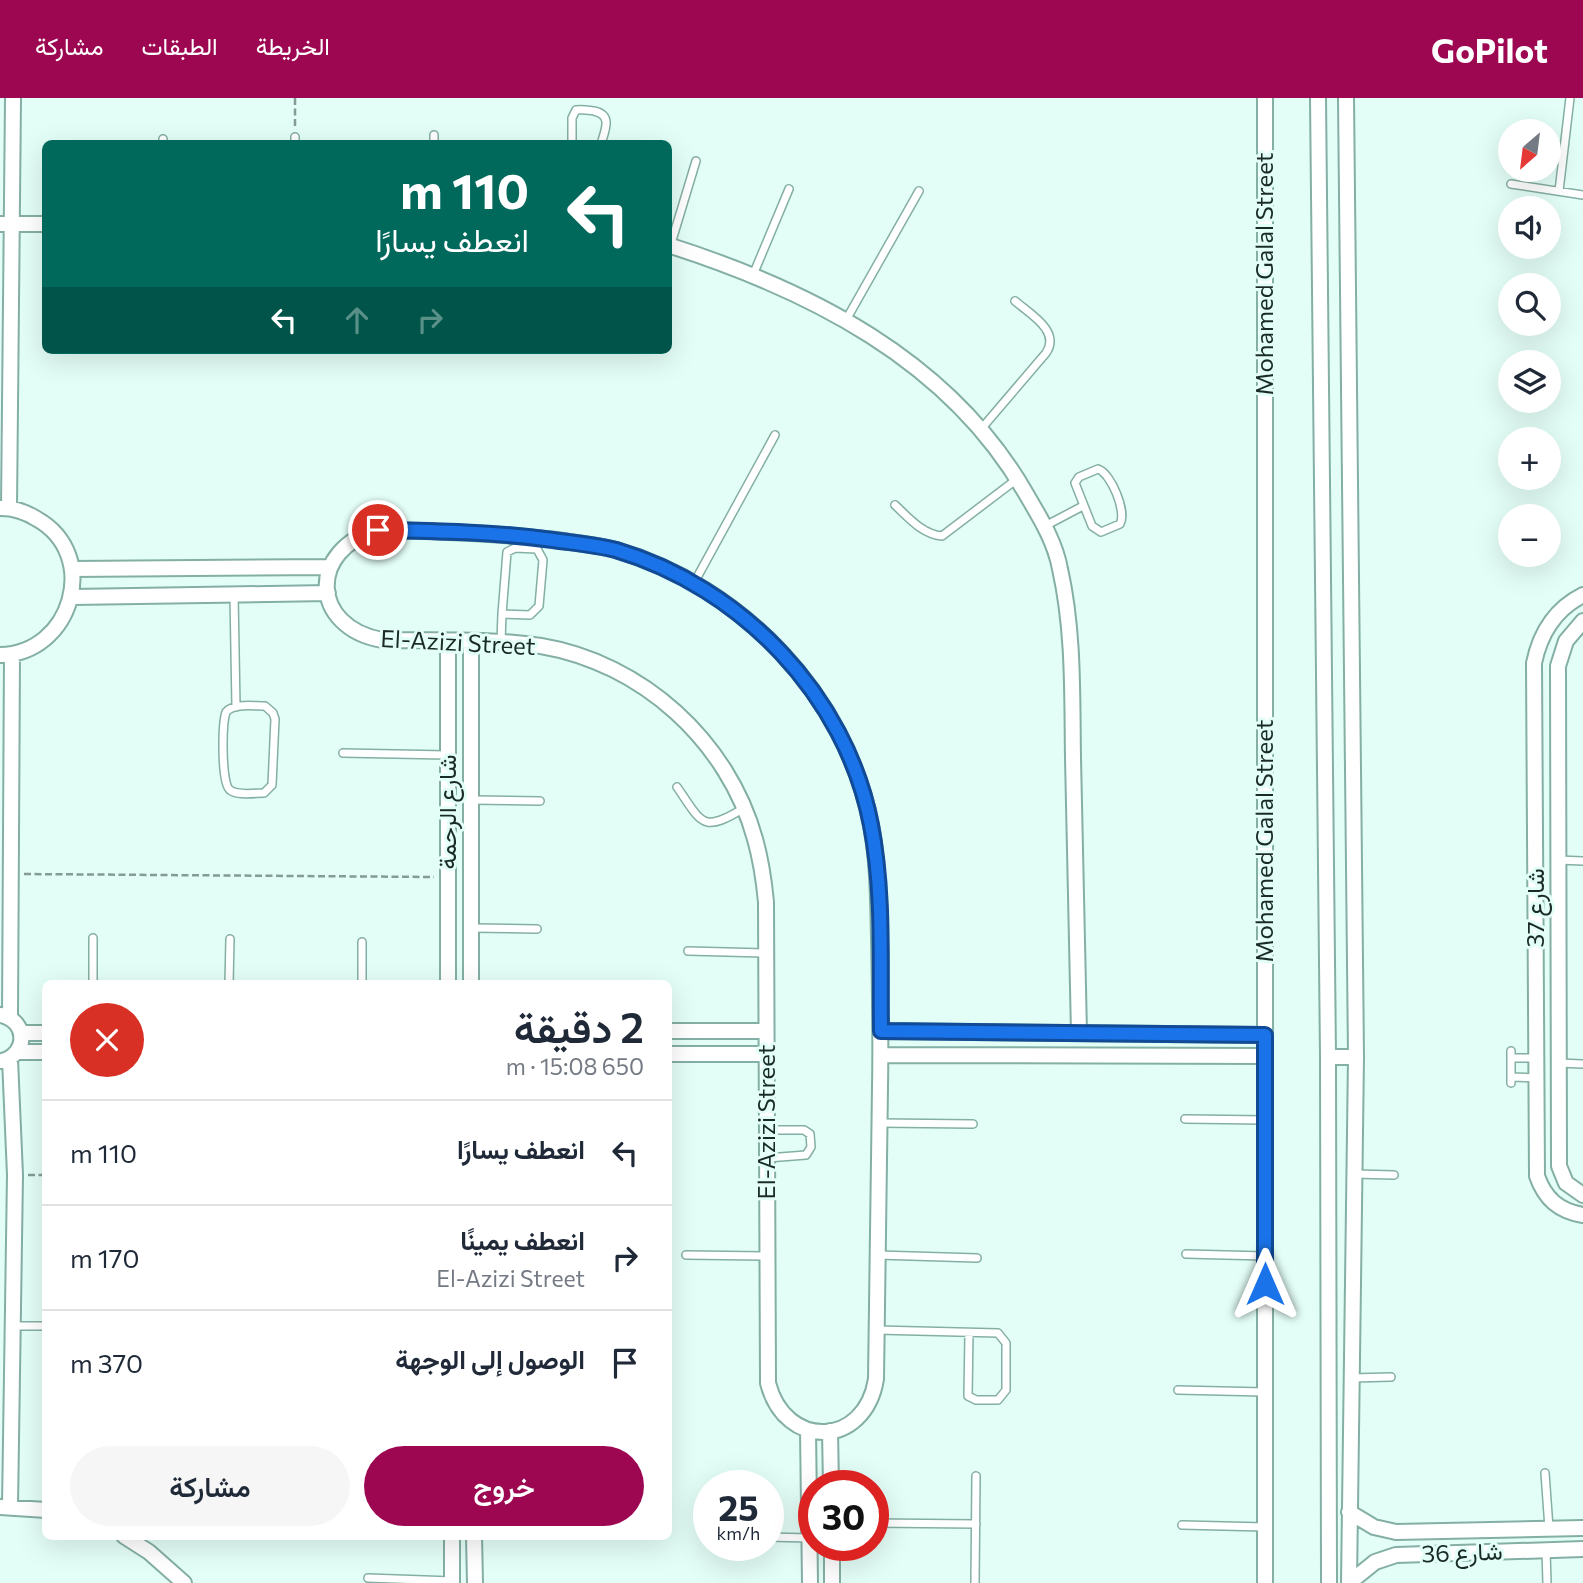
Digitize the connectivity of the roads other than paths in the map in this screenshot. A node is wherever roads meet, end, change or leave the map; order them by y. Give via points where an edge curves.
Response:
1 (13, 98) edge
2 (1265, 98) edge
3 (1318, 98) edge
4 (1346, 98) edge
5 (1570, 98) edge
6 (572, 140) edge
7 (602, 140) edge
8 (696, 161) dead end
9 (1511, 184) dead end
10 (789, 188) dead end
11 (919, 191) dead end
12 (1559, 191) junction
13 (1583, 195) edge
14 (6, 224) edge
15 (42, 224) edge
16 (672, 237) edge
17 (672, 248) edge
18 (752, 275) junction
19 (1015, 301) dead end
20 (846, 320) junction
21 (982, 428) junction
22 (775, 435) dead end
23 (1017, 478) junction
24 (895, 506) dead end
25 (1083, 506) junction
26 (5, 508) edge
27 (1045, 526) junction
28 (330, 567) junction
29 (72, 569) junction
30 (694, 583) junction
31 (328, 593) junction
32 (234, 595) junction
33 (1583, 595) edge
34 (72, 597) junction
35 (502, 614) junction
36 (1583, 621) edge
37 (448, 641) junction
38 (471, 641) junction
39 (501, 641) junction
40 (6, 655) edge
41 (236, 707) junction
42 (343, 754) dead end
43 (448, 755) junction
44 (677, 788) dead end
45 (471, 800) junction
46 (540, 802) dead end
47 (744, 808) junction
48 (1558, 860) junction
49 (1583, 861) edge
50 (1558, 890) junction
51 (1536, 891) junction
52 (471, 928) junction
53 (537, 929) dead end
54 (93, 938) dead end
55 (230, 939) dead end
56 (362, 942) dead end
57 (688, 951) dead end
58 (766, 953) junction
59 (93, 980) edge
60 (229, 980) edge
61 (362, 980) edge
62 (448, 980) edge
63 (471, 980) edge
64 (5, 1016) edge
65 (672, 1031) edge
66 (766, 1031) junction
67 (881, 1031) junction
68 (22, 1032) junction
69 (42, 1033) edge
70 (1079, 1034) junction
71 (1265, 1035) junction
72 (42, 1053) edge
73 (672, 1054) edge
74 (767, 1054) junction
75 (881, 1055) junction
76 (1265, 1056) junction
77 (9, 1057) edge
78 (1328, 1057) junction
79 (1356, 1057) junction
80 (1536, 1058) junction
81 (1559, 1063) junction
82 (1583, 1064) edge
83 (1537, 1078) junction
84 (1185, 1119) dead end
85 (1265, 1120) junction
86 (880, 1124) junction
87 (973, 1124) dead end
88 (767, 1130) junction
89 (767, 1158) junction
90 (1354, 1174) junction
91 (1394, 1175) dead end
92 (1583, 1195) edge
93 (1583, 1215) edge
94 (1186, 1254) dead end
95 (686, 1255) dead end
96 (878, 1255) junction
97 (768, 1256) junction
98 (1265, 1256) junction
99 (977, 1258) dead end
100 (13, 1326) junction
101 (42, 1326) edge
102 (876, 1330) junction
103 (969, 1333) junction
104 (1391, 1377) dead end
105 (1351, 1378) junction
106 (6, 1385) edge
107 (1178, 1390) dead end
108 (1265, 1392) junction
109 (808, 1430) junction
110 (830, 1431) junction
111 (808, 1470) edge
112 (831, 1470) edge
113 (1545, 1473) dead end
114 (976, 1476) dead end
115 (5, 1507) edge
116 (42, 1510) edge
117 (1349, 1512) junction
118 (889, 1523) edge
119 (976, 1524) junction
120 (1181, 1525) dead end
121 (1265, 1527) junction
122 (1583, 1528) edge
123 (1549, 1529) junction
124 (130, 1540) edge
125 (452, 1540) edge
126 (474, 1540) edge
127 (1583, 1549) edge
128 (1546, 1550) junction
129 (810, 1561) edge
130 (832, 1561) edge
131 (368, 1578) dead end
132 (452, 1582) edge
133 (184, 1583) edge
134 (475, 1583) edge
135 (810, 1583) edge
136 (832, 1583) edge
137 (975, 1583) edge
138 (1265, 1583) edge
139 (1329, 1583) edge
140 (1349, 1583) edge
141 (1547, 1583) edge

1 - 14 street
2 - 71 street, Mohamed Galal Street
3 - 78 street
4 - 79 street
5 - 12 lane
6 - 7 lane via 572,118 580,109 605,116
8 - 16 lane
9 - 12 lane
10 - 18 lane
11 - 20 lane
12 - 13 lane
14 - 15 street
14 - 26 street
17 - 18 street
18 - 20 street
19 - 21 lane via 1045,327 1051,343
20 - 21 street via 904,357
21 - 23 street
22 - 30 lane
23 - 24 lane via 942,536 924,531
23 - 27 street
25 - 25 lane via 1097,531 1122,521 1118,500 1102,470 1076,480
25 - 27 lane
26 - 29 street via 44,522 67,551
27 - 70 street via 1060,566 1070,633
28 - 29 street
28 - 30 street via 337,553 362,534 452,531 614,550
28 - 31 street
29 - 34 street
30 - 67 street via 765,635 794,667 826,712 859,780 878,865
31 - 32 street
31 - 37 street, El-Azizi Street via 334,612 346,627 363,637
32 - 34 street
32 - 41 lane
33 - 51 street, شارع 37 via 1548,625 1534,663
34 - 40 street via 51,635 33,648
35 - 35 lane via 530,615 537,610 544,560 537,549 507,552
35 - 39 lane
36 - 48 street, شارع 37 via 1566,641 1558,666
37 - 38 street, El-Azizi Street
37 - 43 street, شارع الرحمة
38 - 39 street, El-Azizi Street
38 - 45 street, شارع الرحمة
39 - 47 street, El-Azizi Street via 583,656 641,685 668,704 712,751
40 - 64 street via 11,874
41 - 41 lane via 229,708 224,717 226,785 234,793 264,793 274,780 273,713 265,706
42 - 43 lane
43 - 62 street, شارع الرحمة
44 - 47 lane via 707,823 724,820
45 - 46 lane
45 - 52 street, شارع الرحمة
47 - 58 street, El-Azizi Street via 762,870
48 - 49 lane
48 - 50 street, شارع 37
50 - 51 street
50 - 81 street, شارع 37
51 - 80 street, شارع 37
52 - 53 lane
52 - 63 street, شارع الرحمة
54 - 59 lane
55 - 60 lane
56 - 61 lane
57 - 58 lane
58 - 66 street, El-Azizi Street
64 - 68 street
65 - 66 street
66 - 74 street, El-Azizi Street
67 - 70 street
67 - 75 street
68 - 69 street
68 - 77 street via 21,1046
70 - 71 street
71 - 76 street, Mohamed Galal Street
72 - 77 street
73 - 74 street
74 - 88 street, El-Azizi Street
75 - 76 street
75 - 86 street
76 - 85 street, Mohamed Galal Street
77 - 100 street via 15,1175
78 - 79 street
78 - 139 street
79 - 90 street
80 - 83 street, شارع 37
80 - 83 lane via 1511,1054 1511,1080
81 - 82 lane
81 - 92 street, شارع 37 via 1559,1166 1566,1183
83 - 93 street, شارع 37 via 1537,1176 1554,1204
84 - 85 lane
85 - 98 street, Mohamed Galal Street
86 - 87 lane
86 - 96 street
88 - 89 street, El-Azizi Street
88 - 89 lane via 804,1130 810,1134 811,1147 806,1156
89 - 97 street, El-Azizi Street
90 - 91 lane
90 - 105 street
94 - 98 lane
95 - 97 lane
96 - 99 lane
96 - 102 street
97 - 109 street, El-Azizi Street via 768,1383 781,1413
98 - 108 street, Mohamed Galal Street
100 - 101 lane
100 - 106 street
102 - 103 lane
102 - 110 street via 873,1394 867,1408 845,1427
103 - 103 lane via 968,1396 998,1401 1006,1391 1005,1339 998,1334
104 - 105 lane
105 - 117 street
106 - 115 street
107 - 108 lane
108 - 121 street, Mohamed Galal Street
109 - 110 street
109 - 111 street
110 - 112 street
113 - 123 lane
114 - 119 lane
115 - 116 street
117 - 123 street, شارع 36 via 1374,1527 1396,1532
117 - 140 street
118 - 119 lane
119 - 137 lane
120 - 121 lane
121 - 138 street, Mohamed Galal Street
122 - 123 street, شارع 36
124 - 133 street
125 - 132 street
126 - 134 street
127 - 128 street, شارع 36
128 - 140 street, شارع 36 via 1396,1555 1375,1562
128 - 141 lane
129 - 135 street
130 - 136 street
131 - 132 lane

